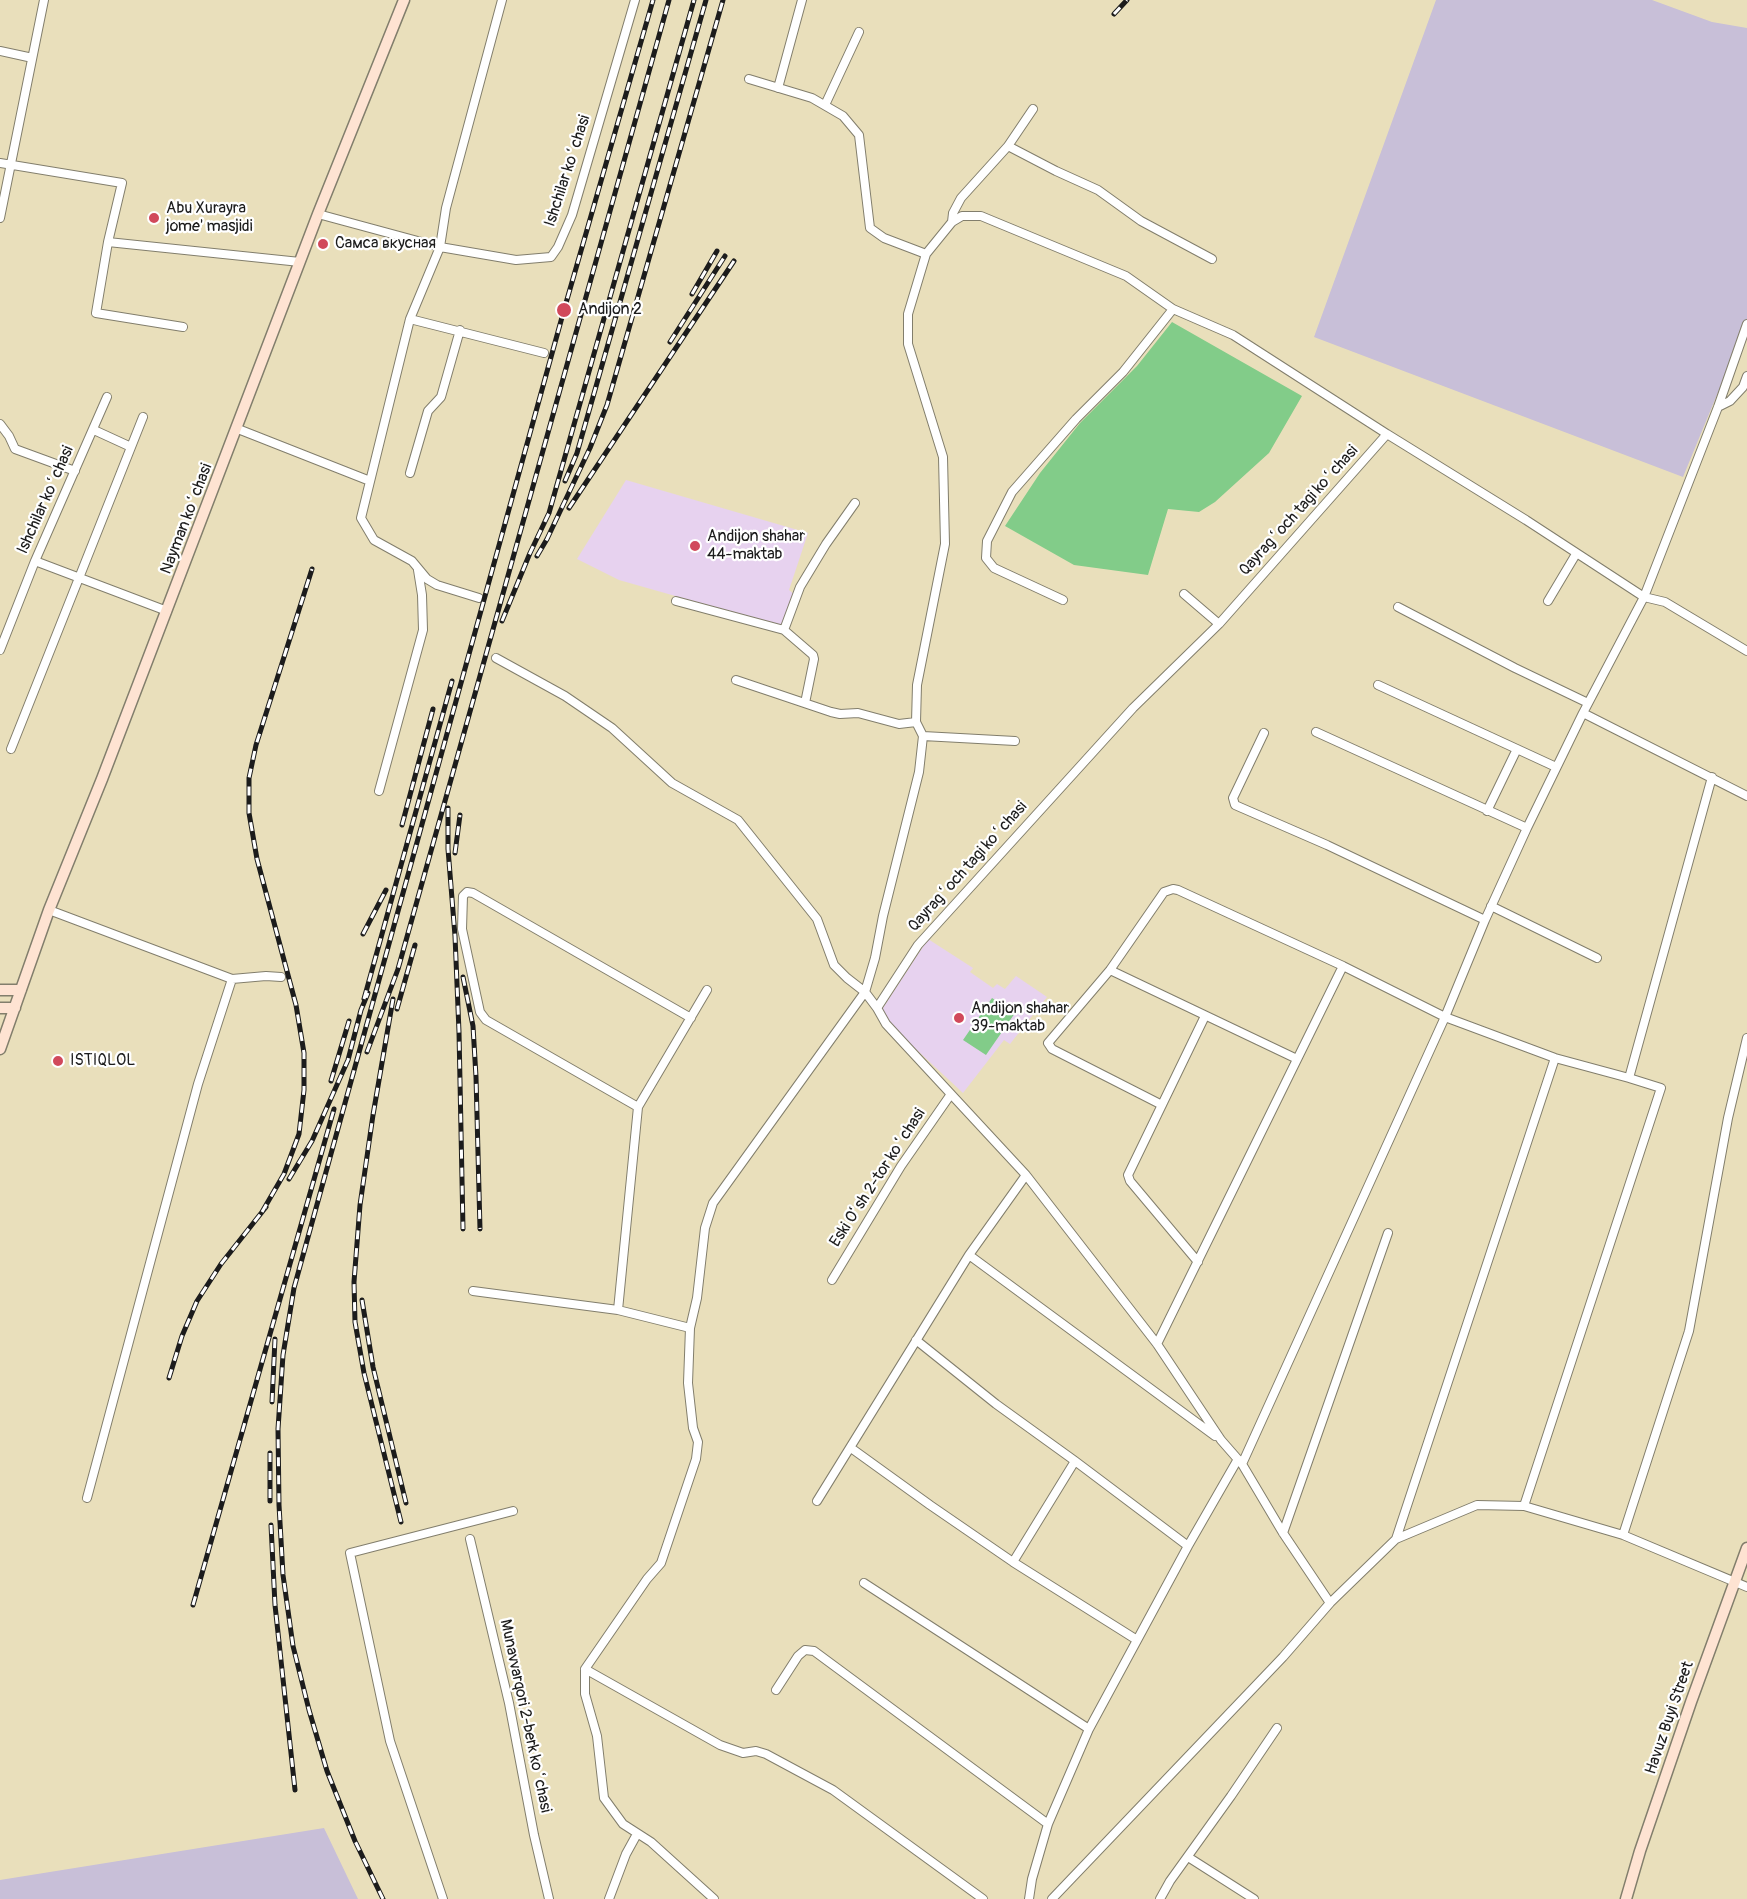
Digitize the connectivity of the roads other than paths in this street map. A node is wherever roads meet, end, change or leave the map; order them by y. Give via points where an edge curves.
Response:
1 (44, 0) edge
2 (404, 0) edge
3 (502, 0) edge
4 (635, 0) edge
5 (802, 0) edge
6 (859, 32) dead end
7 (0, 51) edge
8 (28, 57) dead end
9 (749, 78) dead end
10 (778, 88) junction
11 (825, 105) junction
12 (1033, 109) dead end
13 (1008, 146) junction
14 (0, 163) edge
15 (11, 165) junction
16 (318, 214) junction
17 (0, 218) edge
18 (952, 222) junction
19 (108, 242) junction
20 (440, 247) junction
21 (926, 254) junction
22 (1212, 259) dead end
23 (300, 262) junction
24 (1173, 309) junction
25 (410, 319) junction
26 (1747, 324) edge
27 (183, 327) dead end
28 (460, 330) junction
29 (544, 353) dead end
30 (1747, 376) edge
31 (107, 397) dead end
32 (1718, 407) junction
33 (143, 417) dead end
34 (0, 424) edge
35 (238, 429) junction
36 (94, 430) junction
37 (1388, 434) junction
38 (131, 447) junction
39 (75, 471) junction
40 (410, 473) dead end
41 (370, 481) junction
42 (855, 503) dead end
43 (1576, 554) junction
44 (35, 561) junction
45 (418, 569) junction
46 (80, 578) junction
47 (1184, 594) dead end
48 (1644, 597) junction
49 (479, 598) dead end
50 (1063, 600) dead end
51 (676, 601) dead end
52 (1548, 601) dead end
53 (1398, 607) dead end
54 (167, 611) junction
55 (1219, 624) junction
56 (784, 630) junction
57 (0, 650) edge
58 (1747, 651) edge
59 (496, 658) dead end
60 (736, 680) dead end
61 (1378, 685) dead end
62 (1588, 702) junction
63 (805, 704) junction
64 (1583, 713) junction
65 (916, 722) junction
66 (1316, 732) dead end
67 (1264, 733) dead end
68 (923, 736) junction
69 (1015, 741) dead end
70 (1517, 749) junction
71 (11, 750) dead end
72 (1556, 767) junction
73 (1712, 777) junction
74 (379, 791) dead end
75 (1747, 796) edge
76 (1487, 811) junction
77 (1527, 828) junction
78 (1491, 906) junction
79 (49, 910) junction
80 (1485, 920) junction
81 (1597, 958) dead end
82 (1343, 966) junction
83 (1110, 970) junction
84 (281, 977) dead end
85 (232, 979) junction
86 (0, 990) edge
87 (21, 990) junction
88 (707, 990) dead end
89 (865, 992) junction
90 (0, 1008) edge
91 (15, 1008) junction
92 (877, 1008) junction
93 (1205, 1016) junction
94 (1445, 1017) junction
95 (691, 1018) junction
96 (1747, 1038) edge
97 (0, 1049) edge
98 (1555, 1058) junction
99 (1297, 1059) junction
100 (1629, 1078) junction
101 (951, 1094) junction
102 (1162, 1105) junction
103 (638, 1107) junction
104 (1026, 1175) junction
105 (1388, 1233) dead end
106 (969, 1255) junction
107 (1198, 1262) junction
108 (832, 1280) dead end
109 (473, 1291) dead end
110 (618, 1310) junction
111 (690, 1328) junction
112 (916, 1340) junction
113 (1157, 1344) junction
114 (1221, 1440) junction
115 (851, 1448) junction
116 (1075, 1461) junction
117 (1240, 1462) junction
118 (87, 1498) dead end
119 (817, 1501) dead end
120 (1524, 1506) junction
121 (513, 1510) dead end
122 (1283, 1533) junction
123 (1623, 1535) junction
124 (470, 1539) dead end
125 (1396, 1539) junction
126 (1188, 1546) junction
127 (1747, 1548) edge
128 (1013, 1562) junction
129 (1734, 1582) junction
130 (864, 1583) dead end
131 (1747, 1587) edge
132 (1330, 1603) junction
133 (1137, 1640) junction
134 (585, 1670) junction
135 (776, 1689) dead end
136 (1276, 1728) dead end
137 (1089, 1729) junction
138 (1048, 1824) junction
139 (637, 1834) junction
140 (1188, 1857) junction
141 (443, 1899) edge
142 (549, 1899) edge
143 (609, 1899) edge
144 (714, 1899) edge
145 (983, 1899) edge
146 (1029, 1899) edge
147 (1052, 1899) edge
148 (1160, 1899) edge
149 (1254, 1899) edge
150 (1626, 1899) edge

1 - 15 street
2 - 16 main road, Nayman koʻchasi
3 - 20 street via 446,208
4 - 20 street, Ishchilar koʻchasi via 572,215 551,257 516,260
5 - 10 street
6 - 11 street
7 - 8 street
9 - 10 street
10 - 11 street
11 - 21 street via 843,116 859,135 870,228 884,238
12 - 13 street
13 - 18 street via 961,198
13 - 22 street via 1098,190 1141,221
14 - 15 street
15 - 17 street
15 - 19 street via 122,183
16 - 20 street, Ishchilar koʻchasi
16 - 23 main road, Nayman koʻchasi
18 - 21 street
18 - 24 street via 962,216 981,216 1126,276
19 - 23 street
19 - 27 street via 96,313
20 - 25 street
21 - 65 street via 908,314 908,344 943,457 945,544 917,685
23 - 35 main road, Nayman koʻchasi
24 - 37 street via 1233,335
24 - 50 street via 1123,372 1076,418 1012,492 987,541 986,558 994,568
25 - 28 street
25 - 41 street
26 - 32 street
28 - 29 street
28 - 40 street via 441,397 428,411
30 - 32 street via 1730,401
31 - 36 street, Ishchilar koʻchasi
32 - 48 street
33 - 38 street
34 - 39 street via 15,449
35 - 41 street
35 - 54 main road, Nayman koʻchasi
36 - 38 street
36 - 39 street, Ishchilar koʻchasi
37 - 43 street
37 - 55 street, Qayragʻoch tagi koʻchasi
38 - 46 street
39 - 44 street, Ishchilar koʻchasi
41 - 45 street via 361,518 374,540 412,561
42 - 56 street via 800,587
43 - 48 street
43 - 52 street
44 - 46 street
44 - 57 street, Ishchilar koʻchasi
45 - 49 street via 437,585
45 - 74 street via 423,630
46 - 54 street
46 - 71 street
47 - 55 street
48 - 58 street via 1665,602
48 - 62 street
51 - 56 street
53 - 62 street
54 - 79 main road, Nayman koʻchasi
55 - 92 street, Qayragʻoch tagi koʻchasi via 1132,708 918,945
56 - 63 street via 813,655
59 - 89 street via 565,696 612,728 672,783 738,820 817,919 834,965
60 - 63 street
61 - 70 street
62 - 64 street
63 - 65 street via 898,724
64 - 72 street
64 - 73 street
65 - 68 street
66 - 76 street
67 - 80 street via 1233,798 1235,805
68 - 69 street
68 - 89 street, Qayragʻoch tagi koʻchasi via 917,782
70 - 72 street
70 - 76 street
72 - 77 street
73 - 75 street
73 - 100 street
76 - 77 street
77 - 78 street
78 - 80 street
78 - 81 street
79 - 85 street
79 - 87 main road, Nayman koʻchasi
80 - 94 street
82 - 83 street via 1173,889 1164,892
82 - 94 street
82 - 99 street
83 - 93 street
83 - 102 street via 1048,1043 1052,1049
84 - 85 street
85 - 118 street via 198,1084
86 - 87 main road
87 - 91 main road, Nayman koʻchasi
88 - 95 street
89 - 92 street
89 - 111 street, Qayragʻoch tagi koʻchasi via 713,1203 705,1228 698,1298
90 - 91 main road
91 - 97 main road, Nayman koʻchasi
92 - 101 street via 886,1024
93 - 99 street
93 - 102 street
94 - 98 street
94 - 117 street
95 - 103 street
95 - 103 street via 473,893 463,896 462,929 480,1012 486,1020
96 - 123 street via 1728,1118 1689,1331
98 - 100 street
98 - 125 street
99 - 107 street
100 - 120 street via 1661,1088
101 - 104 street
101 - 108 street, Eski Oʻsh 2-tor koʻchasi via 900,1166
102 - 107 street via 1128,1175
103 - 110 street
104 - 106 street
104 - 113 street
105 - 122 street
106 - 112 street
106 - 114 street
107 - 113 street
109 - 110 street
110 - 111 street
111 - 134 street, Qayragʻoch tagi koʻchasi via 688,1383 698,1442 696,1459 661,1563
112 - 115 street
112 - 116 street
113 - 114 street
114 - 117 street
115 - 119 street
115 - 128 street
116 - 126 street
116 - 128 street
117 - 122 street
117 - 126 street
120 - 123 street
120 - 125 street via 1477,1506
121 - 141 street via 350,1553 390,1741
122 - 132 street
123 - 129 street
124 - 142 street, Munavvarqori 2-berk koʻchasi via 510,1703
125 - 132 street
126 - 133 street
127 - 129 main road, Havuz Buyi Street
128 - 133 street
129 - 131 street
129 - 150 main road, Havuz Buyi Street
130 - 137 street
132 - 147 street
133 - 137 street
134 - 139 street via 585,1694 597,1736 604,1798 623,1824
134 - 145 street via 720,1745 743,1753 766,1754 833,1790
135 - 138 street via 798,1656 805,1650 814,1651
136 - 140 street
137 - 138 street
138 - 146 street
139 - 143 street
139 - 144 street
140 - 148 street
140 - 149 street

